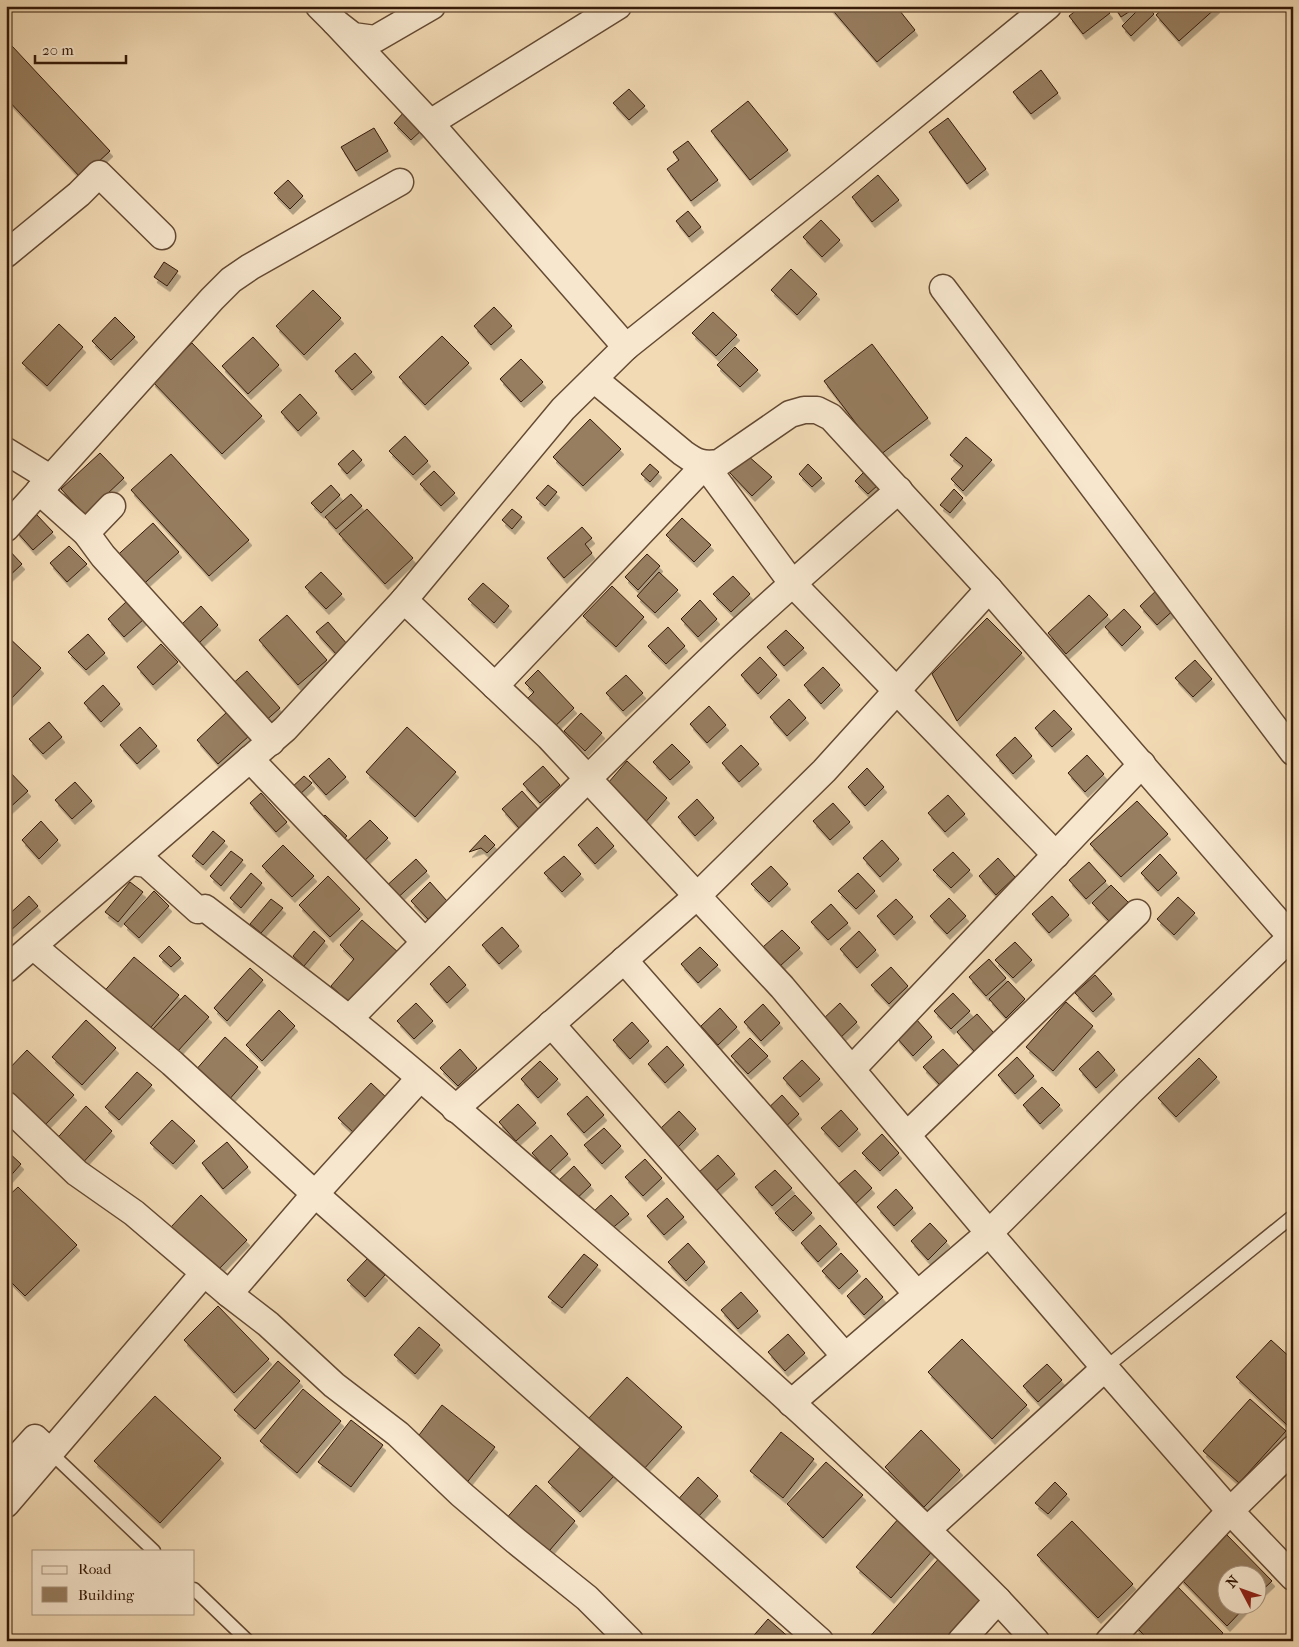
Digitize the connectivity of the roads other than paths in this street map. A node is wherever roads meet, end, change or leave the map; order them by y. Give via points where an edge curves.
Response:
1 (432, 6) edge
2 (618, 6) edge
3 (1048, 6) edge
4 (327, 14) edge
5 (430, 123) junction
6 (400, 182) dead end
7 (162, 236) dead end
8 (6, 254) edge
9 (943, 288) dead end
10 (626, 347) junction
11 (594, 378) junction
12 (6, 451) edge
13 (705, 464) junction
14 (45, 485) junction
15 (899, 490) junction
16 (112, 506) dead end
17 (6, 528) edge
18 (86, 533) junction
19 (792, 584) junction
20 (990, 589) junction
21 (404, 600) junction
22 (495, 686) junction
23 (896, 691) junction
24 (271, 742) junction
25 (1293, 752) edge
26 (250, 760) junction
27 (1142, 764) junction
28 (587, 778) junction
29 (1056, 855) junction
30 (132, 862) junction
31 (697, 896) junction
32 (1137, 913) dead end
33 (1292, 938) edge
34 (425, 942) junction
35 (33, 946) junction
36 (624, 960) junction
37 (6, 969) edge
38 (349, 1019) junction
39 (551, 1024) junction
40 (852, 1069) junction
41 (420, 1078) junction
42 (6, 1105) edge
43 (455, 1109) junction
44 (907, 1135) junction
45 (315, 1194) junction
46 (1293, 1216) edge
47 (989, 1233) junction
48 (204, 1273) junction
49 (229, 1294) junction
50 (917, 1294) junction
51 (845, 1356) junction
52 (1105, 1368) junction
53 (791, 1403) junction
54 (1293, 1449) edge
55 (50, 1452) junction
56 (6, 1470) edge
57 (6, 1504) edge
58 (1230, 1511) junction
59 (928, 1529) junction
60 (153, 1550) edge
61 (1293, 1577) edge
62 (195, 1590) edge
63 (998, 1600) junction
64 (248, 1641) edge
65 (630, 1641) edge
66 (820, 1641) edge
67 (961, 1641) edge
68 (1036, 1641) edge
69 (1109, 1641) edge

1 - 4 street via 375,39 352,36
2 - 5 street
3 - 10 street
4 - 5 street
5 - 10 street
6 - 14 street via 231,280
7 - 8 street via 99,174
9 - 25 street
10 - 11 street
11 - 13 street via 683,453
11 - 21 street via 563,409
12 - 14 street
13 - 15 street via 719,463 790,414 817,410 831,418
13 - 19 street
13 - 22 street
14 - 17 street
14 - 18 street
15 - 19 street
15 - 20 street
16 - 18 street
18 - 24 street via 110,564
19 - 23 street
19 - 28 street
20 - 23 street
20 - 27 street
21 - 22 street
21 - 24 street
22 - 28 street
23 - 29 street
23 - 31 street via 824,771
24 - 26 street
26 - 30 street
26 - 34 street
27 - 29 street
27 - 33 street
28 - 31 street
28 - 34 street
29 - 40 street
30 - 35 street
30 - 38 street via 147,864 198,910 205,908
31 - 36 street
31 - 40 street via 782,986
32 - 44 street
33 - 47 street via 1130,1092
34 - 38 street
35 - 37 street
35 - 45 street via 172,1063
36 - 39 street
36 - 50 street
38 - 41 street
39 - 43 street
39 - 51 street
40 - 44 street
41 - 43 street
41 - 45 street
42 - 48 street via 77,1172 134,1213
43 - 53 street
44 - 47 street
45 - 49 street
45 - 66 street
46 - 52 lane
47 - 50 street
47 - 52 street
48 - 49 street
48 - 55 street
49 - 65 street via 268,1324 334,1385 398,1434 474,1506 587,1598
50 - 51 street
51 - 53 street
52 - 58 street
52 - 59 street
53 - 59 street
54 - 58 street
55 - 56 street via 35,1438
55 - 57 street
55 - 60 lane
58 - 61 street
58 - 69 street
59 - 63 street
62 - 64 lane
63 - 67 street
63 - 68 street

